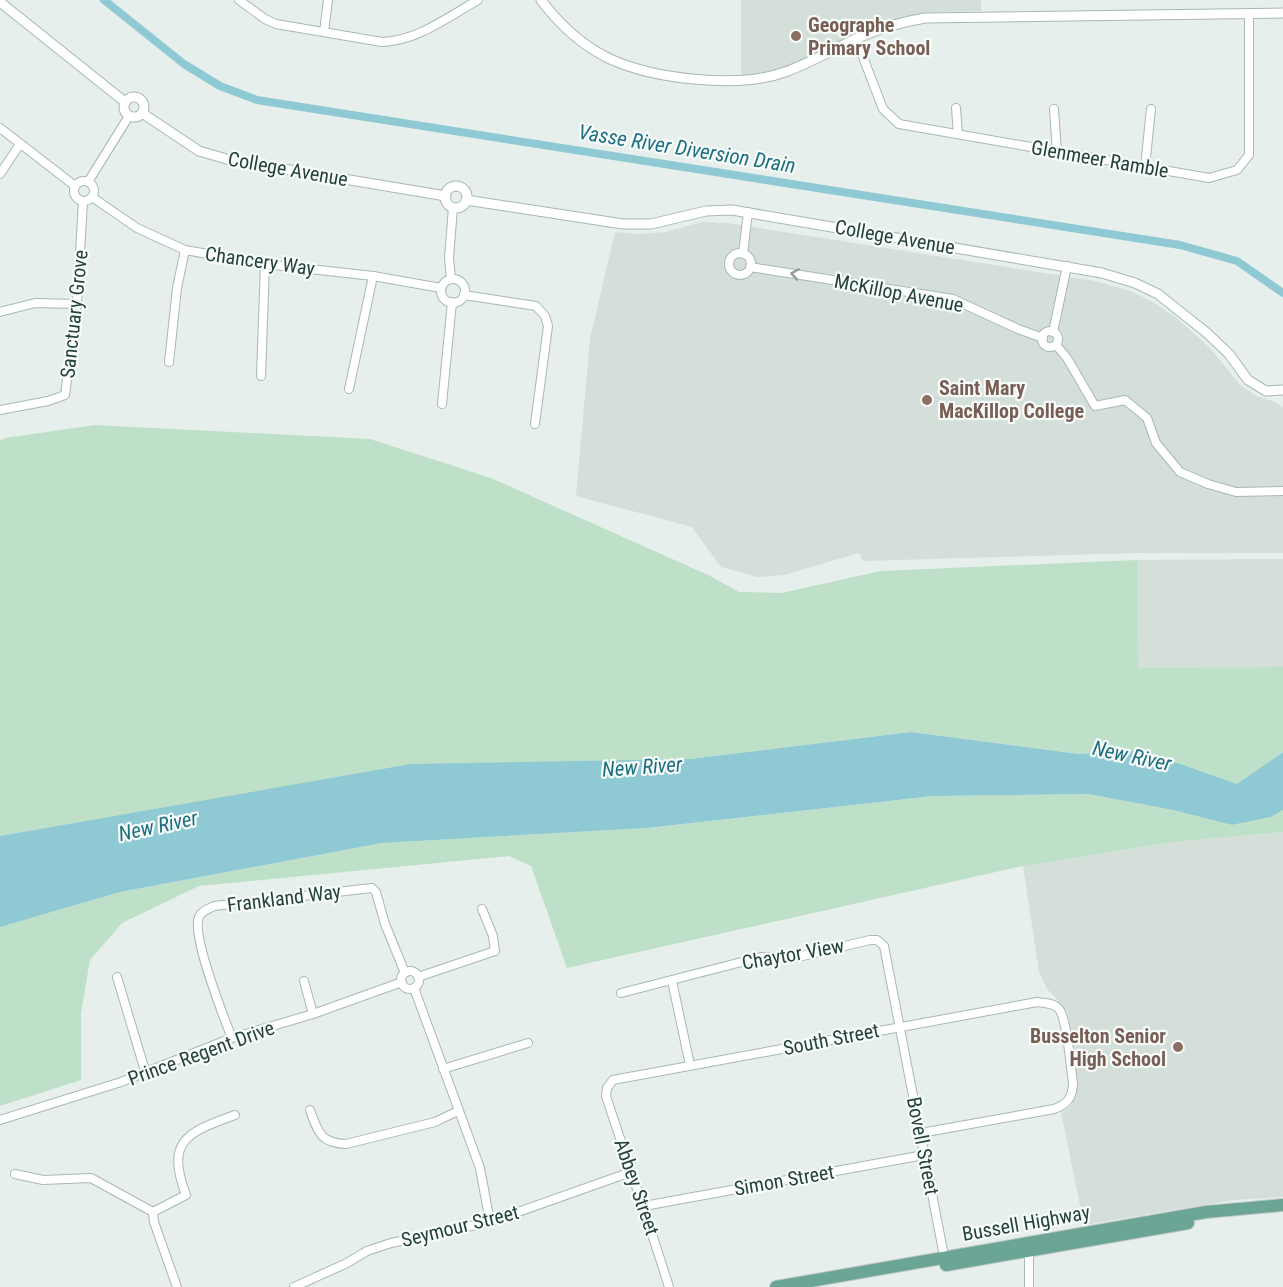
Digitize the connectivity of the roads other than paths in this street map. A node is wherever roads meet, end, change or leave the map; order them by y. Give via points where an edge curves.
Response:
1 (238, 0) edge
2 (328, 0) edge
3 (478, 0) edge
4 (541, 0) edge
5 (0, 2) edge
6 (1249, 13) junction
7 (1283, 13) edge
8 (324, 32) junction
9 (856, 39) junction
10 (125, 102) junction
11 (956, 108) dead end
12 (1054, 109) dead end
13 (1151, 109) dead end
14 (142, 113) junction
15 (129, 116) junction
16 (0, 128) edge
17 (958, 134) junction
18 (20, 144) junction
19 (1057, 152) junction
20 (1145, 167) junction
21 (0, 174) edge
22 (88, 182) junction
23 (75, 186) junction
24 (446, 196) junction
25 (92, 197) junction
26 (466, 200) junction
27 (83, 201) junction
28 (453, 207) junction
29 (748, 212) junction
30 (186, 250) junction
31 (743, 254) junction
32 (265, 264) junction
33 (1067, 266) junction
34 (750, 267) junction
35 (373, 276) junction
36 (452, 279) junction
37 (441, 288) junction
38 (464, 295) junction
39 (452, 302) junction
40 (76, 304) junction
41 (0, 312) edge
42 (1053, 332) junction
43 (1042, 338) junction
44 (1056, 345) junction
45 (169, 362) dead end
46 (261, 376) dead end
47 (349, 389) dead end
48 (1283, 390) edge
49 (442, 404) dead end
50 (0, 410) edge
51 (535, 424) dead end
52 (1283, 491) edge
53 (482, 909) dead end
54 (405, 973) junction
55 (117, 977) dead end
56 (418, 977) junction
57 (304, 981) dead end
58 (672, 981) junction
59 (402, 982) junction
60 (414, 988) junction
61 (621, 993) dead end
62 (313, 1014) junction
63 (898, 1026) junction
64 (232, 1038) junction
65 (528, 1043) dead end
66 (690, 1065) junction
67 (443, 1069) junction
68 (147, 1074) junction
69 (607, 1088) joint
70 (310, 1110) dead end
71 (458, 1111) junction
72 (235, 1115) dead end
73 (0, 1120) edge
74 (921, 1133) junction
75 (924, 1155) junction
76 (631, 1172) junction
77 (15, 1174) dead end
78 (1283, 1204) edge
79 (644, 1206) junction
80 (153, 1212) junction
81 (1283, 1213) edge
82 (490, 1222) junction
83 (1029, 1246) junction
84 (945, 1261) junction
85 (177, 1287) edge
86 (294, 1287) edge
87 (669, 1287) edge
88 (776, 1287) edge
89 (823, 1287) edge
90 (1029, 1287) edge

1 - 8 street via 276,24
2 - 8 street
3 - 8 street via 416,35 394,42
4 - 9 street via 567,29 610,59 641,69 708,80 763,78 783,73
5 - 10 street
6 - 7 street
6 - 9 street via 925,18 899,22
6 - 20 street, Glenmeer Ramble via 1249,155 1237,170 1209,178
9 - 17 street, Glenmeer Ramble via 883,109 899,124
10 - 14 street via 133,97 140,99
10 - 15 street via 124,110
11 - 17 street
12 - 19 street
13 - 20 street
14 - 15 street
14 - 24 street, College Avenue via 199,151 230,160
15 - 22 street
16 - 18 street
17 - 19 street, Glenmeer Ramble
18 - 21 street
18 - 23 street
19 - 20 street, Glenmeer Ramble
22 - 23 street via 81,181
22 - 25 street via 94,188
23 - 27 street via 75,195
24 - 26 street via 450,188 458,187 465,191
24 - 28 street
25 - 27 street
25 - 30 street, Chancery Way via 137,228
26 - 28 street via 462,206
26 - 29 street, College Avenue via 623,224 651,224 706,211
27 - 40 street, Sanctuary Grove
28 - 36 street via 449,258
29 - 31 street
29 - 33 street, College Avenue
30 - 32 street, Chancery Way
30 - 45 street via 177,288
31 - 34 street
31 - 34 street via 733,256 730,267 740,274
32 - 35 street, Chancery Way
32 - 46 street
33 - 42 street
33 - 48 street, College Avenue via 1135,283 1158,294 1229,354 1248,380 1266,391
43 -> 34 street, McKillop Avenue via 953,299
35 - 37 street, Chancery Way
35 - 47 street
36 - 37 street via 446,280
36 - 38 street via 462,282
37 - 39 street via 443,297
38 - 39 street
38 - 51 street via 536,306 546,316 548,326
39 - 49 street
40 - 41 street via 35,303
40 - 50 street, Sanctuary Grove via 65,395
42 - 43 street
42 - 44 street via 1058,337
43 - 44 street via 1046,346
44 - 52 street via 1095,406 1125,400 1147,418 1156,444 1180,472 1236,492
53 - 56 street via 495,951
54 - 56 street via 411,971
54 - 59 street
54 - 64 street, Frankland Way via 372,888 214,906 203,912 197,927 210,980
55 - 68 street
56 - 60 street
57 - 62 street
58 - 61 street, Chaytor View
58 - 63 street, Chaytor View via 761,957 794,958 877,940 884,946
58 - 66 street
59 - 60 street via 405,987
59 - 62 street, Prince Regent Drive
60 - 67 street
62 - 64 street, Prince Regent Drive
63 - 66 street, South Street
63 - 74 street, Bovell Street
63 - 74 street, South Street via 1037,1002 1058,1008 1064,1019 1073,1084 1066,1104
64 - 68 street, Prince Regent Drive
65 - 67 street
66 - 69 street, South Street via 613,1080
67 - 71 street
68 - 73 street, Prince Regent Drive
69 - 76 street, Abbey Street via 606,1096
70 - 71 street via 318,1133 334,1144 435,1122
71 - 82 street via 480,1168
72 - 80 street via 191,1134 177,1154 178,1175 186,1195
74 - 75 street, Bovell Street
75 - 79 street, Simon Street
75 - 84 street, Bovell Street
76 - 79 street, Abbey Street
76 - 82 street, Seymour Street
77 - 80 street via 43,1180 91,1178
78 - 83 main road, Bussell Highway via 1206,1212
79 - 87 street, Abbey Street
80 - 85 street
81 - 83 main road, Bussell Highway via 1237,1215
82 - 86 street, Seymour Street via 391,1243
83 - 84 main road, Bussell Highway
83 - 90 street
84 - 88 main road, Bussell Highway
84 - 89 main road, Bussell Highway

